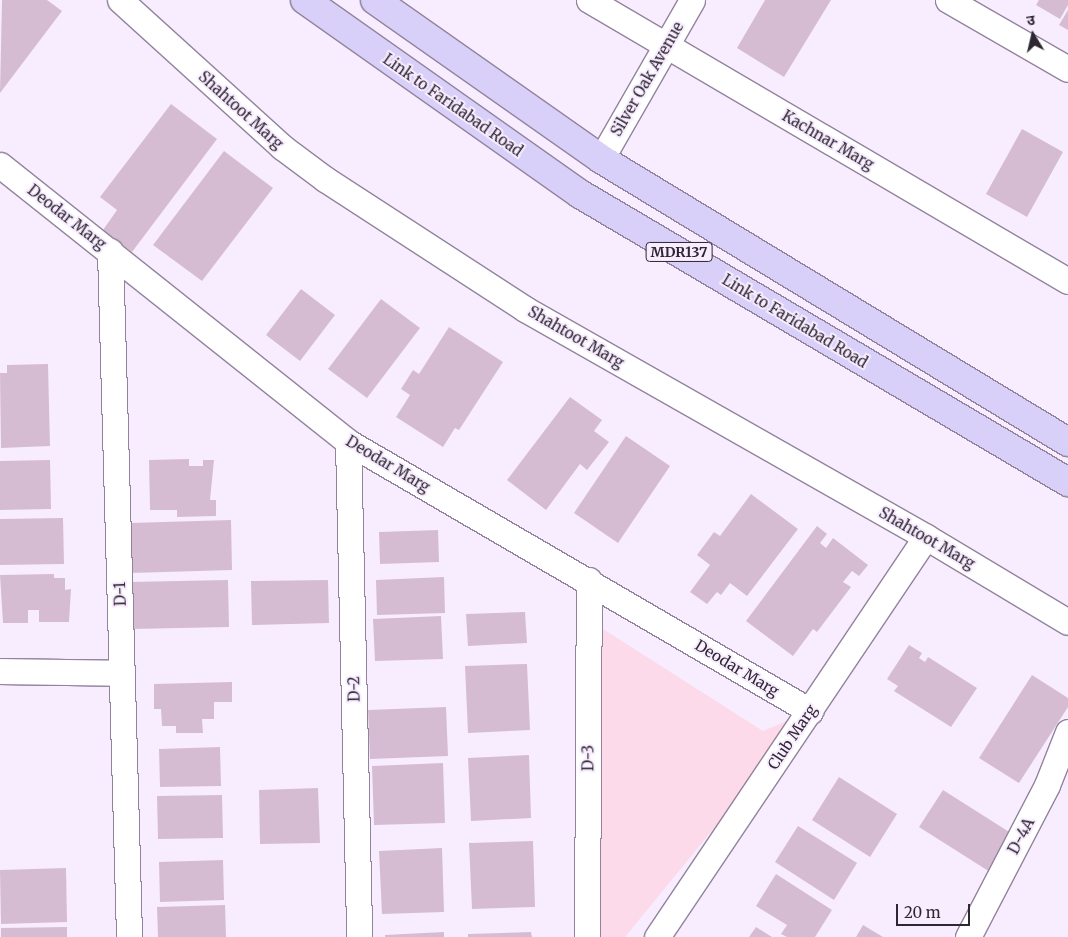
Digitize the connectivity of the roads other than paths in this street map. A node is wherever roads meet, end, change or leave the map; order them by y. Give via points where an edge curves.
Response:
1 (120, 0) edge
2 (304, 0) edge
3 (375, 0) edge
4 (589, 0) edge
5 (692, 0) edge
6 (948, 0) edge
7 (975, 7) edge
8 (666, 45) junction
9 (1068, 69) edge
10 (601, 159) junction
11 (0, 165) edge
12 (110, 251) junction
13 (1068, 281) edge
14 (348, 442) junction
15 (1068, 442) edge
16 (1068, 482) edge
17 (926, 537) junction
18 (589, 580) junction
19 (1068, 622) edge
20 (0, 672) edge
21 (122, 673) junction
22 (810, 711) junction
23 (1068, 732) edge
24 (129, 937) edge
25 (359, 937) edge
26 (587, 937) edge
27 (657, 937) edge
28 (968, 937) edge

1 - 17 street, Shahtoot Marg via 282,147 325,179 525,308
2 - 16 main road, Link to Faridabad Road / MDR137 via 580,194
3 - 10 main road, MDR137
4 - 8 street, Kachnar Marg
5 - 8 street, Silver Oak Avenue
6 - 7 street
7 - 9 street
8 - 10 street, Silver Oak Avenue
8 - 13 street, Kachnar Marg
10 - 15 main road, MDR137
11 - 12 street, Deodar Marg
12 - 14 street, Deodar Marg
12 - 21 street, D-1
14 - 18 street, Deodar Marg
14 - 25 street, D-2
17 - 19 street, Shahtoot Marg
17 - 22 street, Club Marg
18 - 22 street, Deodar Marg
18 - 26 street, D-3
20 - 21 street
21 - 24 street, D-1
22 - 27 street, Club Marg
23 - 28 street, D-4A via 1047,785

